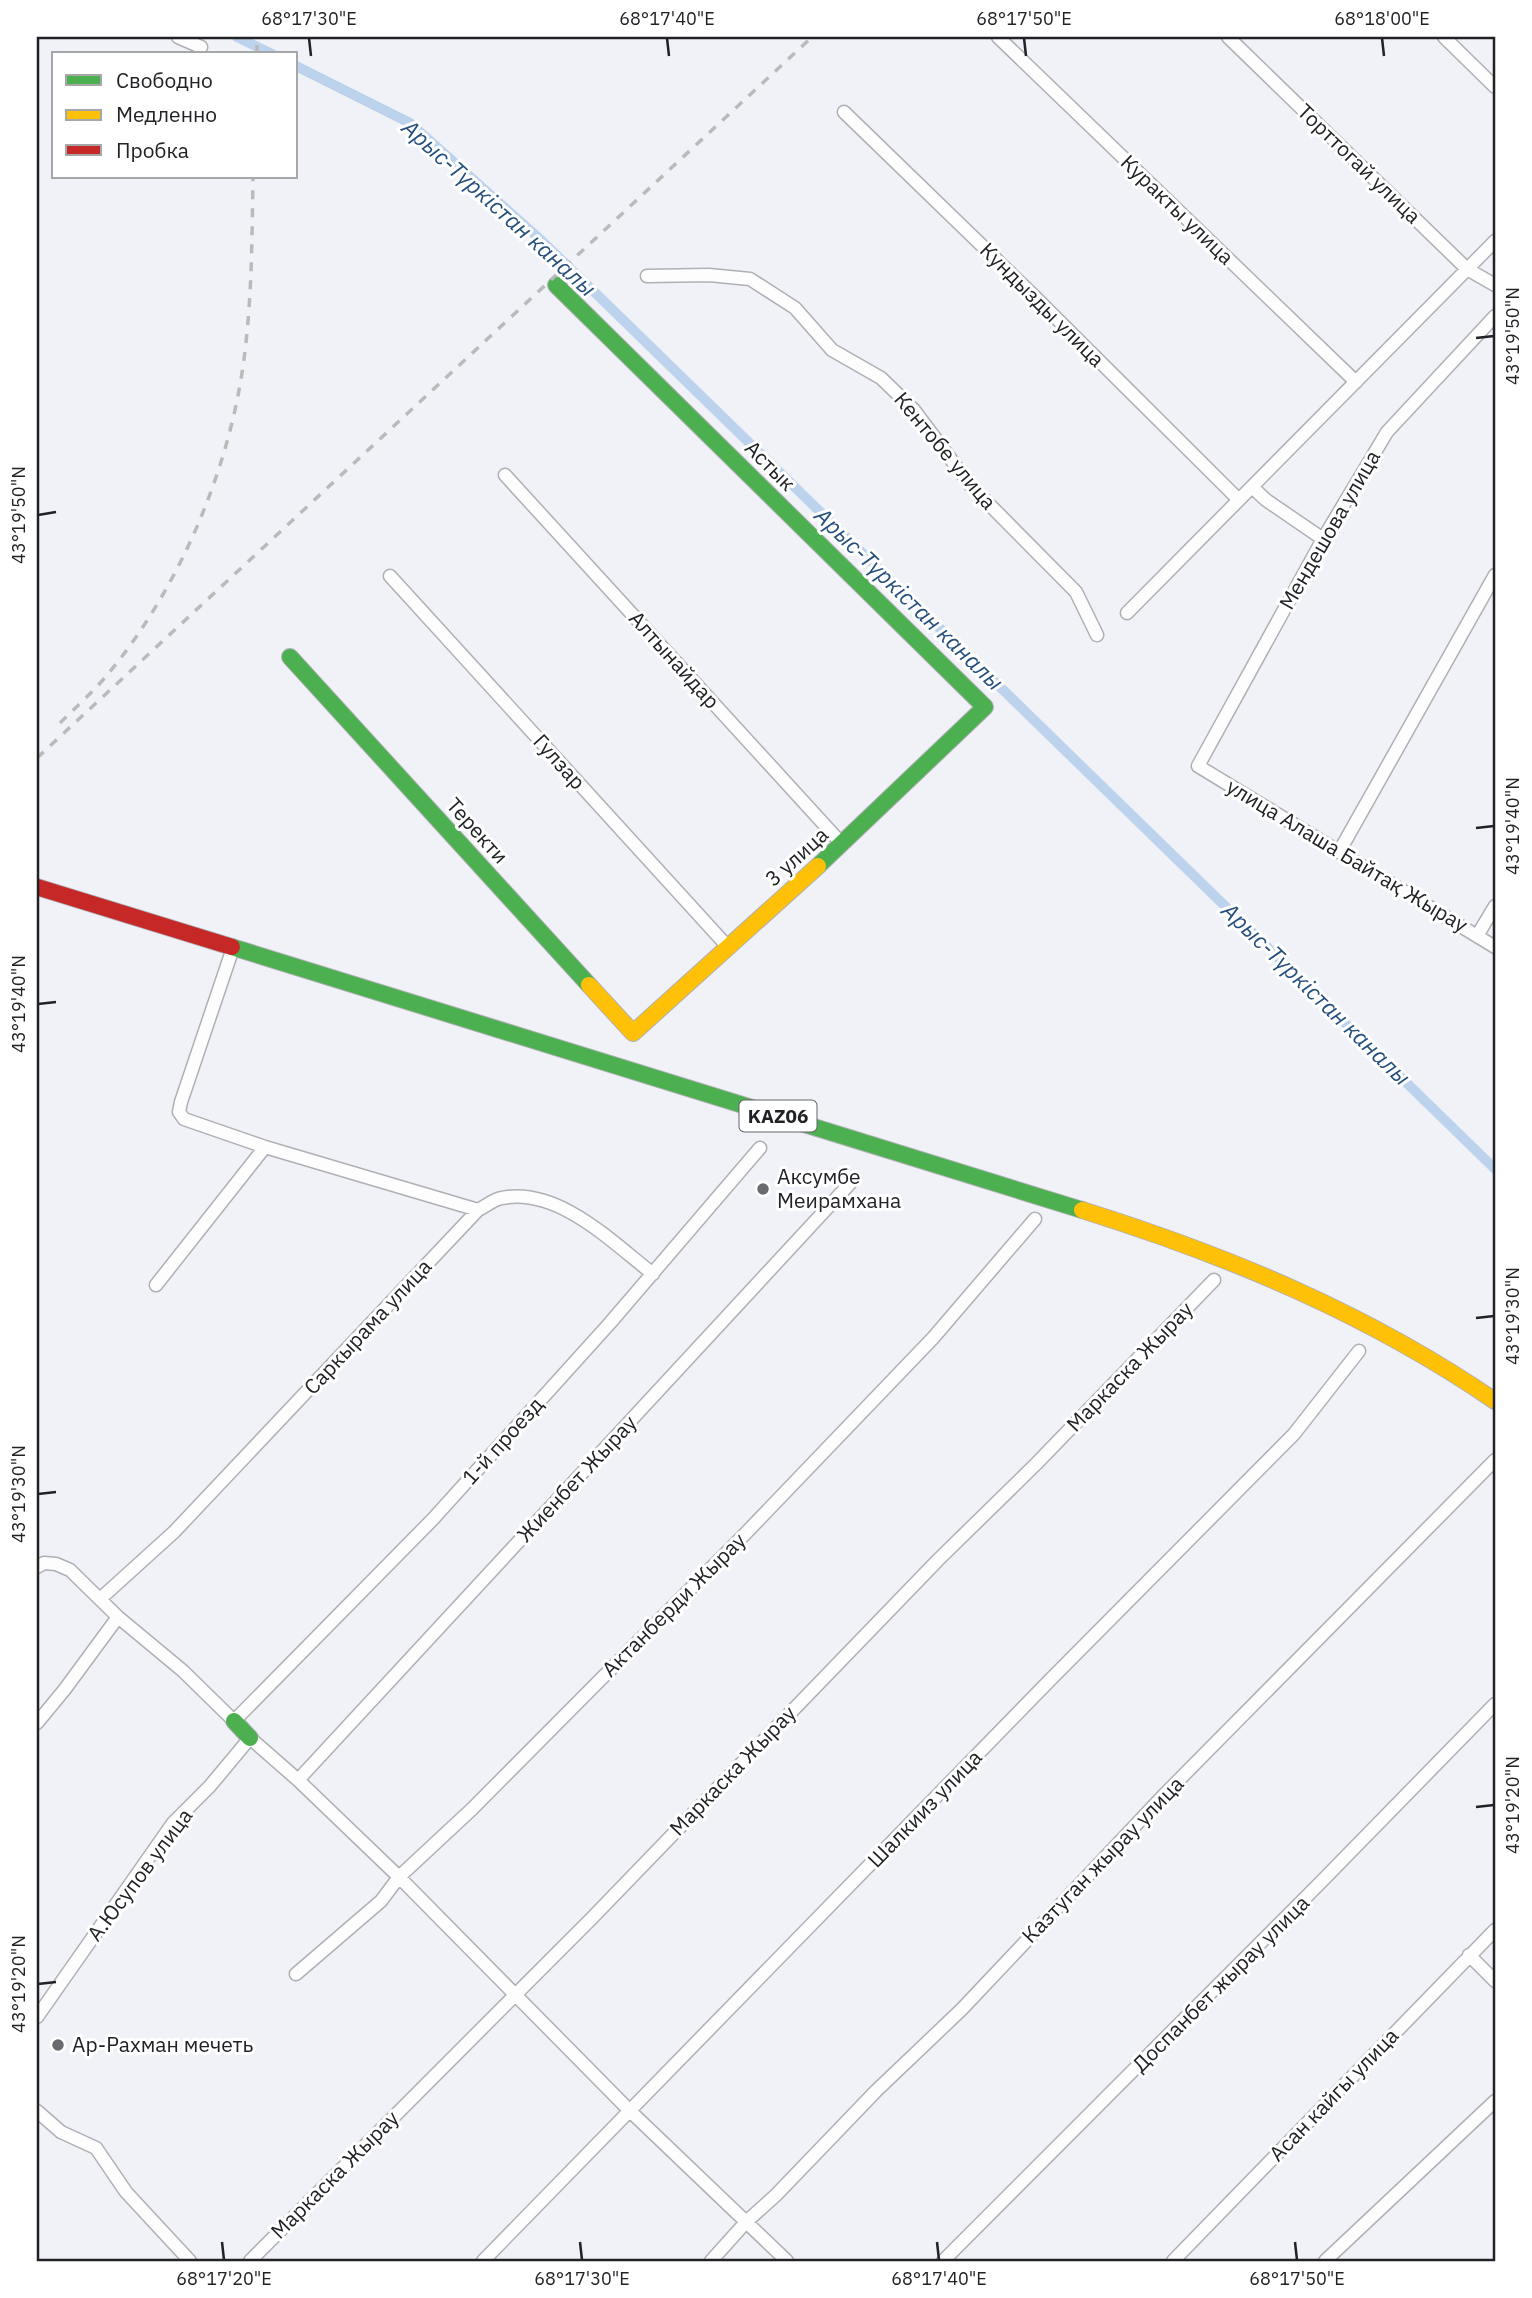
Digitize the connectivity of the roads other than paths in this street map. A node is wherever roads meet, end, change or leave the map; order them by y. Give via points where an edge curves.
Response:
1 (178, 37) edge
2 (998, 37) edge
3 (1228, 37) edge
4 (1444, 37) edge
5 (201, 47) dead end
6 (1495, 87) edge
7 (844, 112) dead end
8 (1495, 241) edge
9 (1467, 269) junction
10 (647, 276) dead end
11 (556, 285) dead end
12 (1495, 285) edge
13 (1495, 316) edge
14 (1356, 382) junction
15 (505, 475) dead end
16 (1252, 487) junction
17 (1239, 500) junction
18 (1323, 539) junction
19 (1495, 575) edge
20 (390, 576) dead end
21 (1127, 613) dead end
22 (1097, 635) dead end
23 (290, 657) dead end
24 (985, 707) joint
25 (1198, 766) joint
26 (842, 844) junction
27 (1339, 852) junction
28 (37, 873) edge
29 (37, 887) edge
30 (1495, 906) edge
31 (1478, 936) junction
32 (729, 947) junction
33 (1495, 947) edge
34 (233, 948) junction
35 (633, 1033) joint
36 (265, 1147) junction
37 (760, 1148) dead end
38 (855, 1178) dead end
39 (478, 1210) junction
40 (1035, 1219) dead end
41 (653, 1274) junction
42 (1307, 1278) dead end
43 (1214, 1280) dead end
44 (156, 1285) dead end
45 (1330, 1289) dead end
46 (1359, 1351) dead end
47 (1495, 1384) edge
48 (1495, 1401) edge
49 (1495, 1460) edge
50 (37, 1567) edge
51 (100, 1599) junction
52 (118, 1617) junction
53 (1495, 1704) edge
54 (234, 1721) junction
55 (37, 1723) edge
56 (250, 1738) junction
57 (299, 1780) junction
58 (399, 1877) junction
59 (1495, 1930) edge
60 (1469, 1955) junction
61 (296, 1974) dead end
62 (1495, 1981) edge
63 (514, 1995) junction
64 (37, 2017) edge
65 (1495, 2101) edge
66 (629, 2110) junction
67 (37, 2112) edge
68 (746, 2222) junction
69 (190, 2261) edge
70 (250, 2261) edge
71 (483, 2261) edge
72 (711, 2261) edge
73 (787, 2261) edge
74 (943, 2261) edge
75 (1173, 2261) edge
76 (1325, 2261) edge

1 - 5 street
2 - 14 street, Куракты улица
3 - 9 street, Торттогай улица
4 - 6 street
7 - 17 street, Кундызды улица
8 - 9 street
9 - 12 street, Торттогай улица
9 - 14 street
10 - 22 street, Кентобе улица via 750,279 795,308 832,350 881,378 914,410 971,486 1076,592
11 - 24 main road, Астык
13 - 18 street, Мендешова улица via 1387,432
14 - 16 street
15 - 26 street, Алтынайдар
16 - 17 street
16 - 18 street
17 - 21 street
18 - 25 street, Мендешова улица
19 - 27 street
20 - 32 street, Гулзар
23 - 35 main road, Теректи
24 - 26 main road, 3 улица
25 - 27 street, улица Алаша Байтақ Жырау
26 - 32 main road, 3 улица
27 - 31 street, улица Алаша Байтақ Жырау
28 - 42 main road, KАZ06 via 1135,1212
29 - 34 main road, KАZ06
30 - 31 street
31 - 33 street, улица Алаша Байтақ Жырау
32 - 35 main road, 3 улица
34 - 36 street via 179,1112 184,1119
34 - 48 main road, KАZ06 via 1156,1233 1313,1295 1458,1374
36 - 39 street
36 - 44 street
37 - 41 street, 1-й проезд
38 - 57 street, Жиенбет Жырау
39 - 41 street via 499,1198 515,1197 570,1210
39 - 51 street, Саркырама улица via 174,1532
40 - 58 street, Актанберди Жырау via 933,1338 744,1535
41 - 54 street, 1-й проезд via 433,1520
43 - 63 street, Маркаска Жырау
45 - 47 main road via 1465,1362
46 - 66 street, Шалкииз улица via 1294,1434
49 - 68 street, Казтуган жырау улица via 1165,1794 962,2009
50 - 51 street via 56,1564 70,1570
51 - 52 street
52 - 54 street
52 - 55 street
53 - 74 street, Доспанбет жырау улица
54 - 56 main road
56 - 57 street
56 - 64 street, А.Юсупов улица via 173,1823
57 - 58 street
58 - 61 street, Актанберди Жырау via 381,1901
58 - 63 street
59 - 60 street, Асан кайгы улица
60 - 62 street
60 - 75 street, Асан кайгы улица
63 - 66 street
63 - 70 street, Маркаска Жырау
65 - 76 street
66 - 68 street
66 - 71 street, Шалкииз улица
67 - 69 street via 61,2132 96,2148 126,2192
68 - 72 street, Казтуган жырау улица
68 - 73 street

